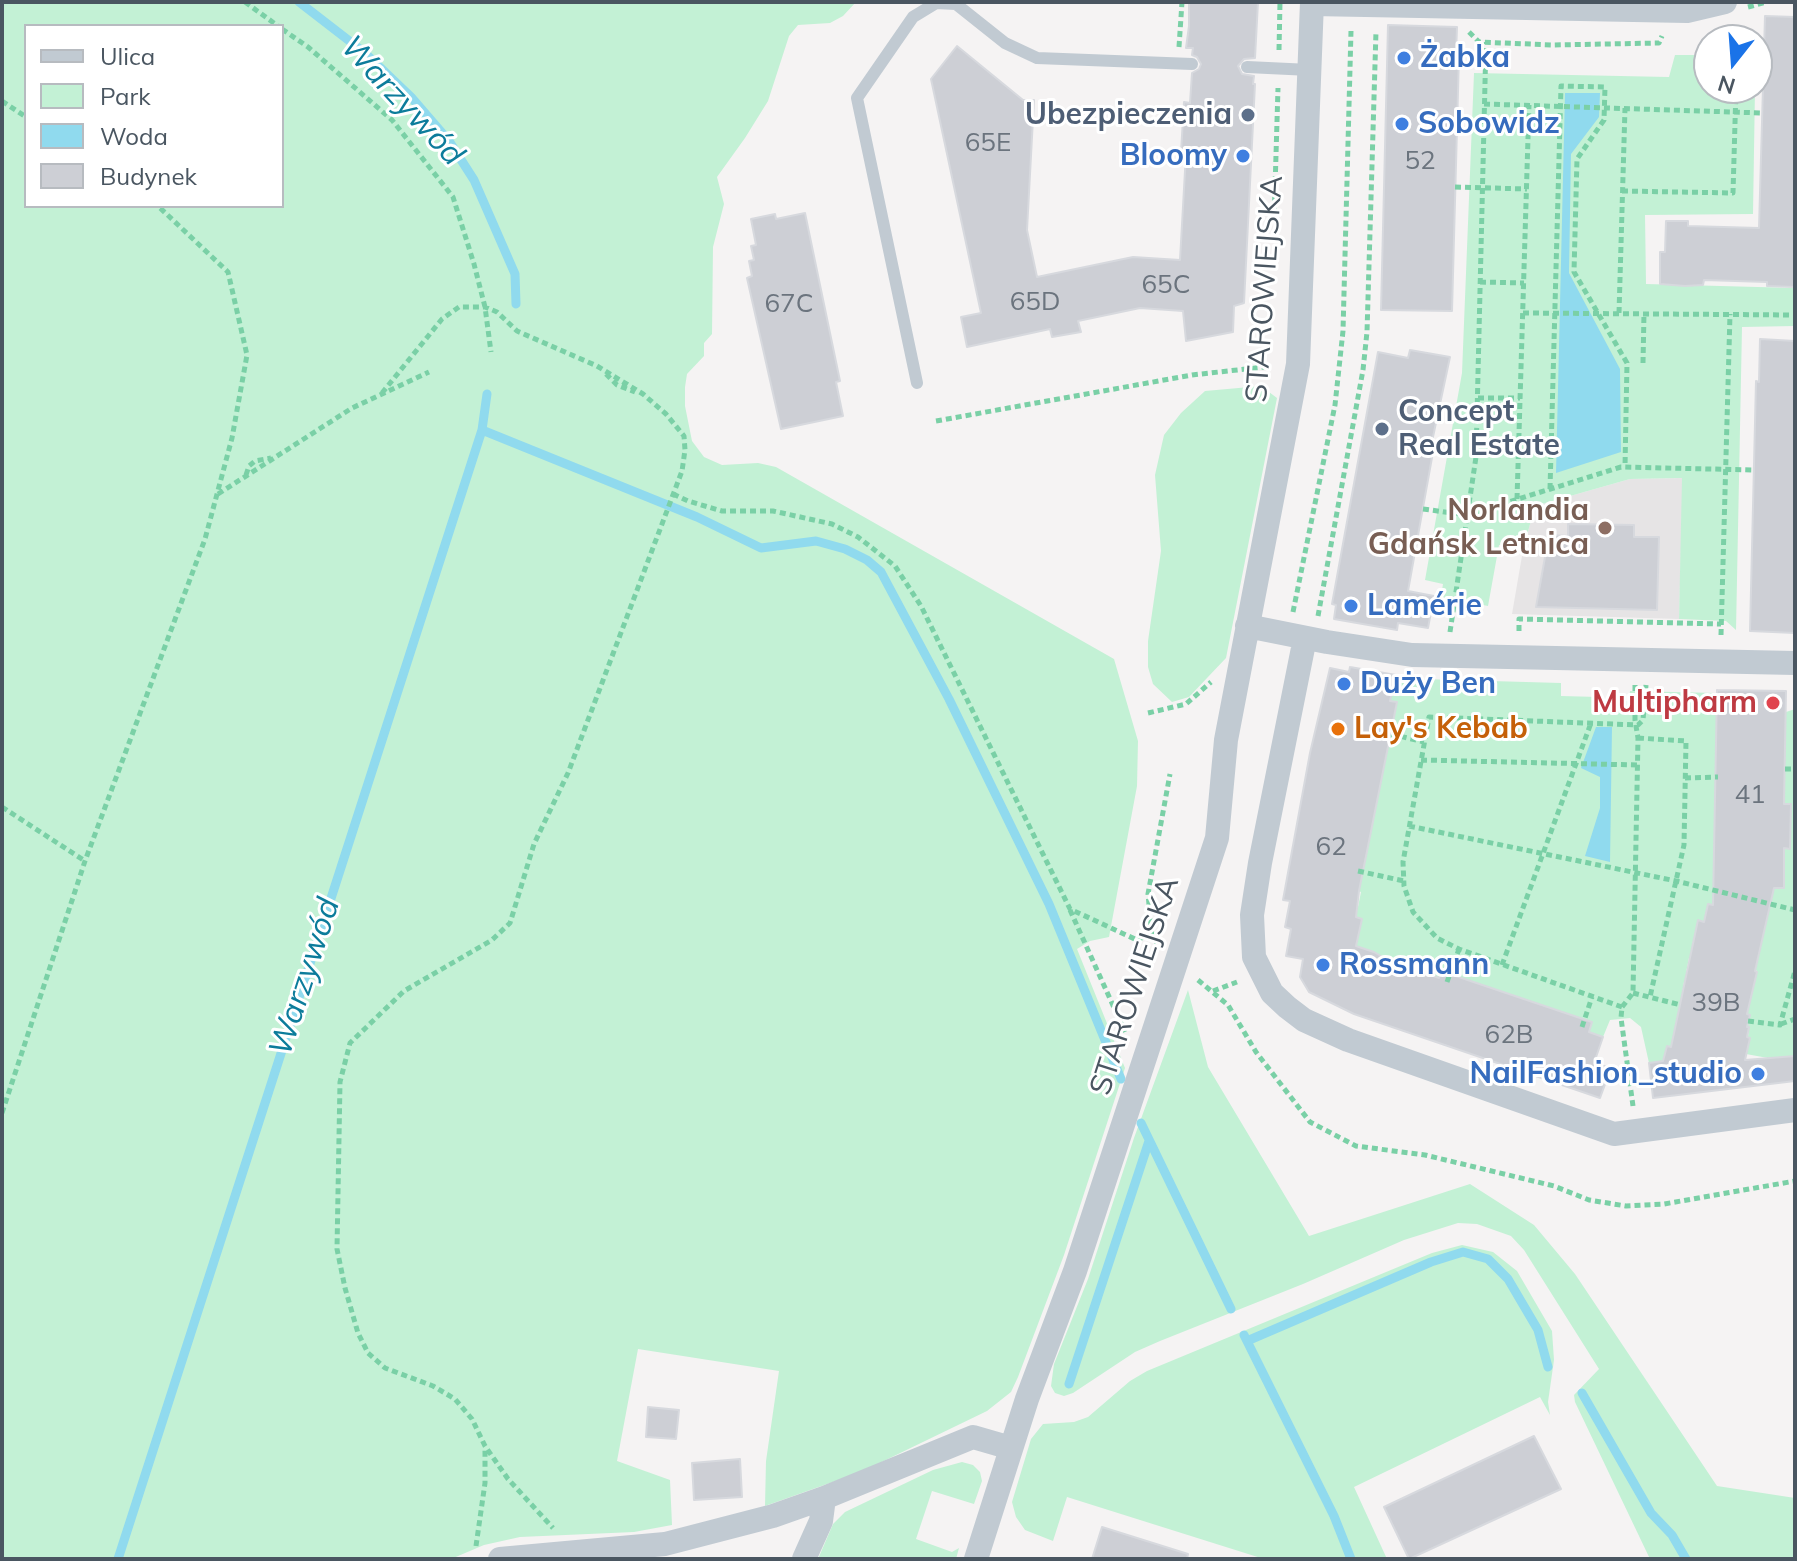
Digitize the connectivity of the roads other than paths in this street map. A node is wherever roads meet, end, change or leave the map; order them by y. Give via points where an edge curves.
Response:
1 (1725, 2) edge
2 (1312, 3) edge
3 (927, 4) edge
4 (1192, 64) dead end
5 (1247, 67) dead end
6 (1310, 70) junction
7 (917, 383) dead end
8 (1247, 626) junction
9 (1309, 639) junction
10 (1795, 663) edge
11 (1795, 1110) edge
12 (1011, 1448) junction
13 (824, 1498) junction
14 (500, 1559) edge
15 (804, 1559) edge
16 (976, 1559) edge

1 - 2 street via 1687,11
2 - 6 street, STAROWIEJSKA
3 - 4 lane via 956,4 1005,43 1037,58
3 - 7 lane via 857,98
5 - 6 lane
6 - 8 street, STAROWIEJSKA via 1298,364
8 - 9 street
8 - 12 street, STAROWIEJSKA via 1226,740 1217,838 1075,1271
9 - 10 street via 1412,655
9 - 11 street via 1252,915 1254,957 1272,993 1304,1020 1337,1035 1614,1134
12 - 13 street via 973,1437
12 - 16 street, STAROWIEJSKA
13 - 14 street via 665,1544
13 - 15 street via 821,1521

